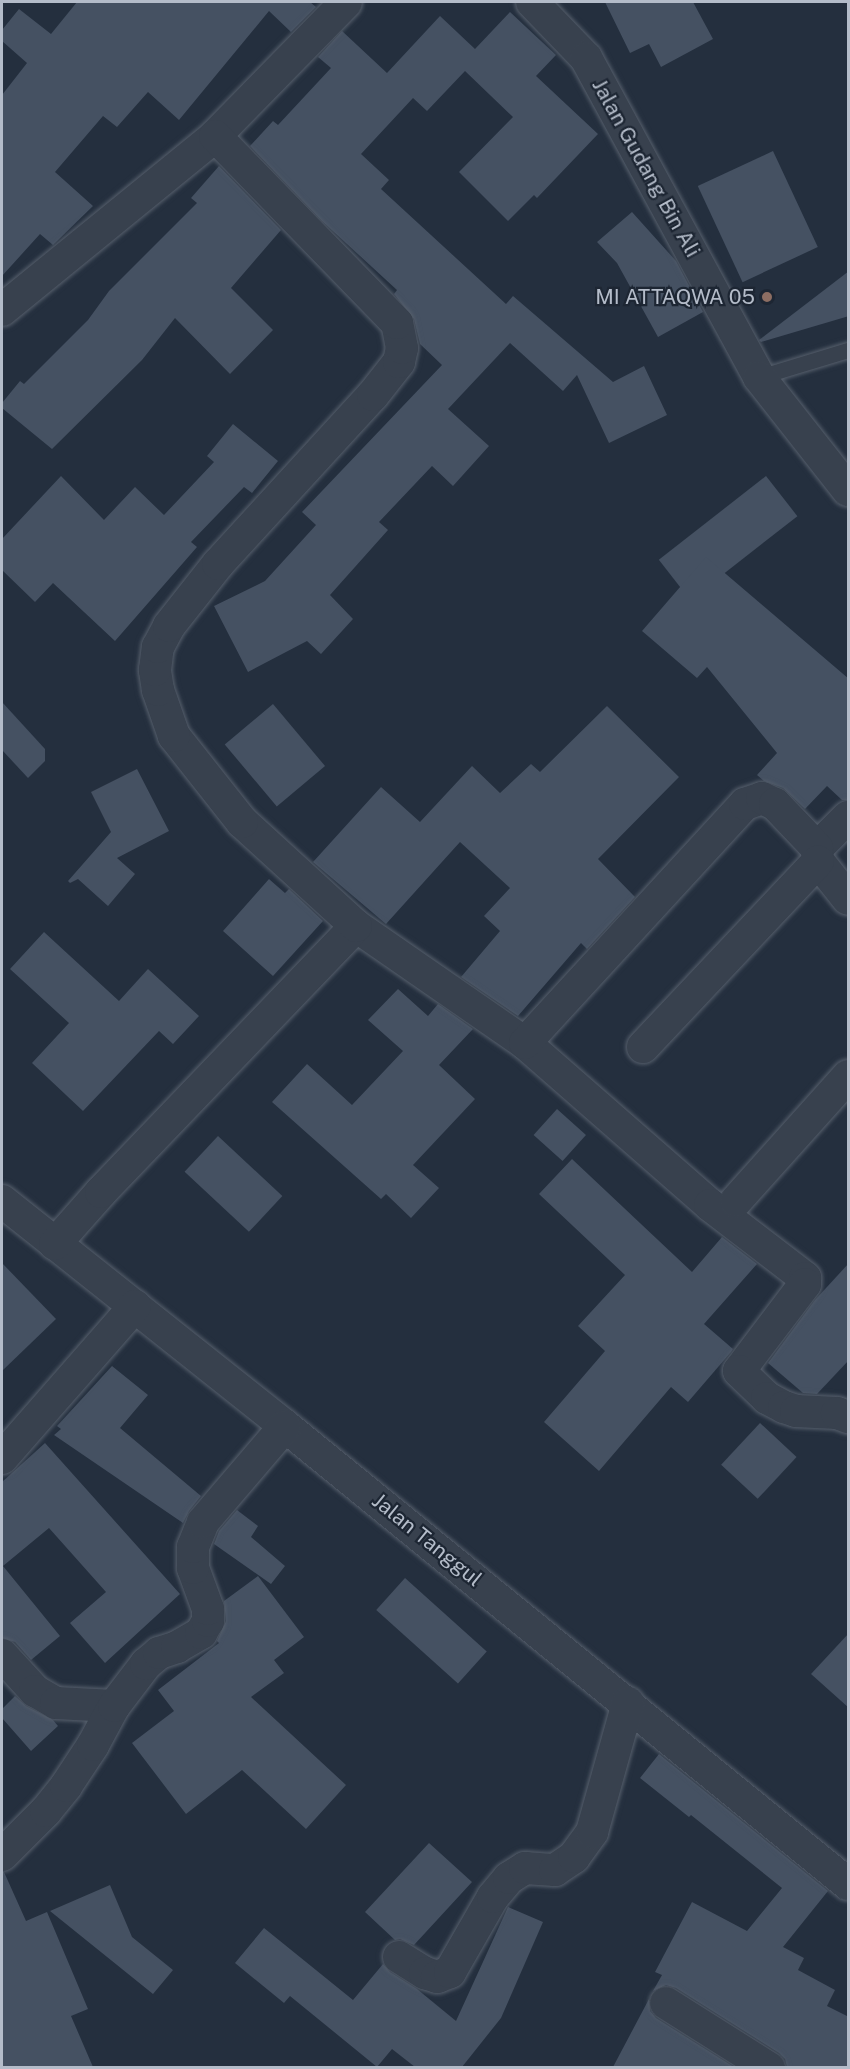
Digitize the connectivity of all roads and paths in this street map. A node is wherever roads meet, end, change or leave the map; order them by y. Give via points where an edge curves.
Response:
1 (346, 2) edge
2 (532, 2) edge
3 (214, 136) junction
4 (2, 310) edge
5 (849, 350) edge
6 (759, 377) junction
7 (849, 490) edge
8 (849, 817) edge
9 (818, 855) junction
10 (849, 899) edge
11 (356, 926) junction
12 (525, 1043) junction
13 (643, 1047) dead end
14 (849, 1076) edge
15 (2, 1201) edge
16 (736, 1201) dead end
17 (60, 1239) junction
18 (135, 1306) junction
19 (849, 1417) edge
20 (285, 1426) junction
21 (2, 1458) edge
22 (2, 1655) edge
23 (628, 1703) junction
24 (114, 1706) junction
25 (2, 1855) edge
26 (849, 1884) edge
27 (399, 1957) dead end
28 (666, 2003) dead end
29 (769, 2067) edge

1 - 3 street
2 - 6 street, Jalan Gudang Bin Ali via 586,58
3 - 4 street
3 - 11 street via 397,323 402,348 399,362 373,395 218,564 169,626 158,647 158,690 174,736 220,796 242,822
5 - 6 lane
6 - 7 street, Jalan Gudang Bin Ali
8 - 9 street
9 - 10 street
9 - 12 street via 775,804 762,798 745,804
9 - 13 street
11 - 12 street
11 - 17 street
12 - 19 street via 710,1205 802,1276 805,1284 740,1371 767,1398 784,1407 796,1412
14 - 16 street
15 - 17 street, Jalan Tanggul
17 - 18 street, Jalan Tanggul
18 - 20 street, Jalan Tanggul
18 - 21 street
20 - 23 street, Jalan Tanggul
20 - 24 street via 203,1522 193,1547 193,1568 208,1609 201,1633 159,1653
22 - 24 street via 35,1691 56,1703
23 - 26 street, Jalan Tanggul
23 - 27 street via 592,1832 573,1857 555,1870 525,1868 509,1878 493,1897 450,1972 437,1977
24 - 25 street via 66,1786
28 - 29 street

